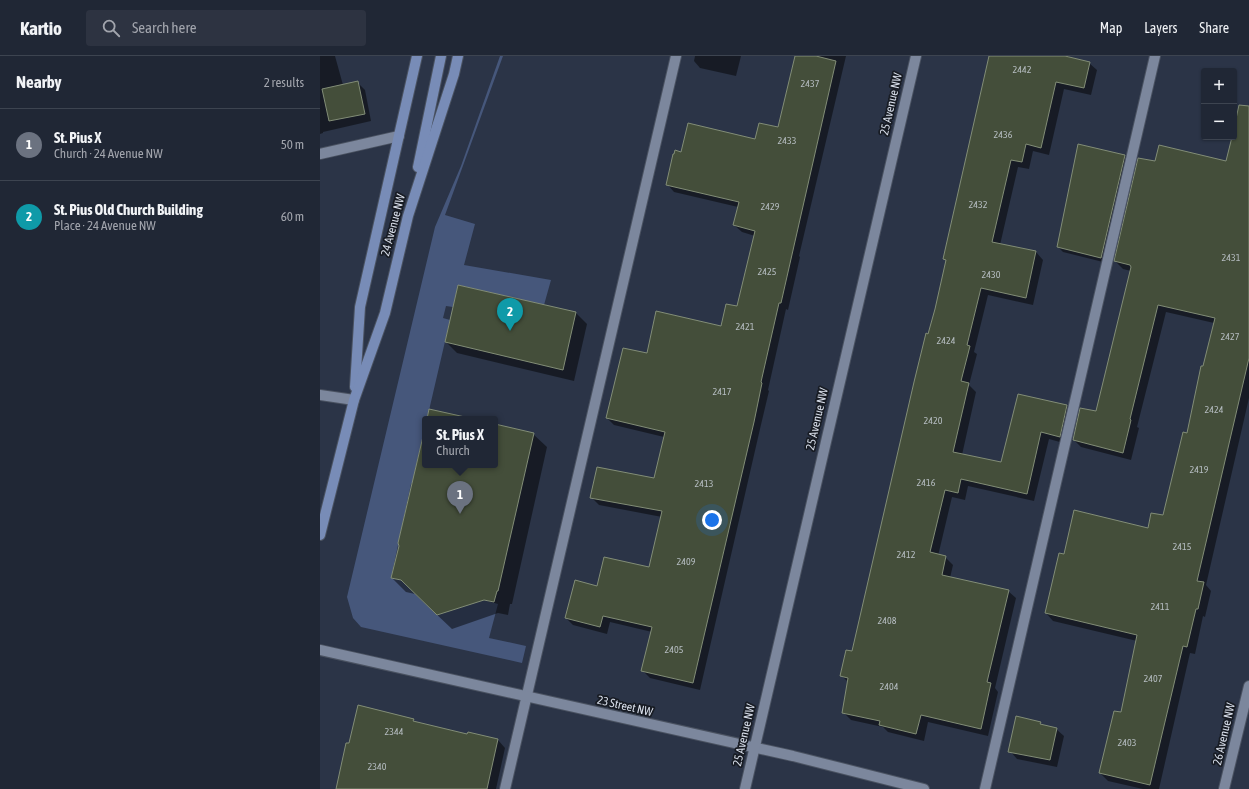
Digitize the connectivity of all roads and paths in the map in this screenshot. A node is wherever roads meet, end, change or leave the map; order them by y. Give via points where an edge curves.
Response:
1 (417, 56) edge
2 (441, 56) edge
3 (458, 56) edge
4 (676, 56) edge
5 (916, 56) edge
6 (1155, 56) edge
7 (399, 136) junction
8 (320, 154) edge
9 (408, 216) junction
10 (320, 395) edge
11 (354, 400) junction
12 (320, 535) edge
13 (320, 650) edge
14 (1249, 686) edge
15 (525, 697) junction
16 (754, 747) junction
17 (505, 789) edge
18 (745, 789) edge
19 (924, 789) edge
20 (985, 789) edge
21 (1224, 789) edge

1 - 7 street, 24 Avenue NW
2 - 9 street
3 - 9 street, 24 Avenue NW
4 - 15 street
5 - 16 street, 25 Avenue NW
6 - 20 street
7 - 8 street
7 - 11 street, 24 Avenue NW via 360,307
9 - 11 street, 24 Avenue NW via 385,313
10 - 11 street
11 - 12 street, 24 Avenue NW
13 - 15 street, 23 Street NW
14 - 21 street, 26 Avenue NW
15 - 16 street, 23 Street NW
15 - 17 street
16 - 18 street, 25 Avenue NW
16 - 19 street, 23 Street NW

